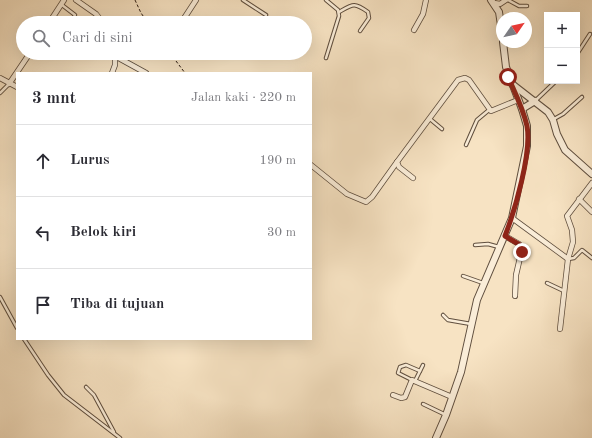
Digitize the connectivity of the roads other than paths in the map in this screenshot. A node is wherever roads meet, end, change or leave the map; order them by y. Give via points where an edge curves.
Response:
1 (64, 0) edge
2 (76, 0) edge
3 (196, 0) edge
4 (243, 0) edge
5 (326, 0) edge
6 (426, 0) edge
7 (507, 0) edge
8 (493, 2) edge
9 (61, 5) junction
10 (527, 6) dead end
11 (339, 12) junction
12 (498, 12) edge
13 (266, 15) dead end
14 (54, 16) edge
15 (74, 16) edge
16 (98, 16) edge
17 (186, 16) edge
18 (414, 30) dead end
19 (360, 31) dead end
20 (590, 34) dead end
21 (504, 48) edge
22 (580, 49) edge
23 (326, 58) dead end
24 (25, 60) edge
25 (115, 60) edge
26 (124, 60) edge
27 (17, 72) edge
28 (112, 72) edge
29 (144, 72) edge
30 (16, 74) edge
31 (0, 78) edge
32 (9, 84) junction
33 (512, 84) junction
34 (553, 84) edge
35 (16, 87) edge
36 (0, 93) edge
37 (582, 97) dead end
38 (518, 100) junction
39 (535, 101) junction
40 (522, 109) junction
41 (489, 110) junction
42 (429, 118) junction
43 (553, 120) junction
44 (442, 129) dead end
45 (466, 145) dead end
46 (397, 162) junction
47 (312, 165) edge
48 (592, 174) edge
49 (413, 178) dead end
50 (592, 183) edge
51 (579, 199) junction
52 (592, 212) edge
53 (512, 218) junction
54 (505, 236) junction
55 (475, 246) dead end
56 (500, 247) junction
57 (592, 258) edge
58 (568, 259) junction
59 (462, 276) dead end
60 (483, 283) junction
61 (547, 283) dead end
62 (564, 292) junction
63 (515, 296) dead end
64 (0, 297) edge
65 (443, 315) dead end
66 (471, 324) junction
67 (16, 326) edge
68 (560, 329) dead end
69 (25, 340) edge
70 (423, 365) dead end
71 (420, 371) junction
72 (414, 381) junction
73 (86, 387) dead end
74 (393, 395) dead end
75 (452, 397) junction
76 (423, 404) dead end
77 (446, 415) junction
78 (116, 435) junction
79 (120, 438) edge
80 (436, 438) edge

1 - 9 street
2 - 16 street
3 - 17 street
4 - 13 lane
5 - 11 lane
6 - 18 street via 423,14
7 - 8 street via 500,4
7 - 10 lane via 519,6
8 - 12 street
9 - 14 street
9 - 15 lane
11 - 19 lane via 353,4 368,12 369,18
11 - 23 lane
20 - 22 lane
21 - 33 street via 506,67
24 - 27 street
25 - 28 street
26 - 29 street
30 - 32 street
31 - 32 street
32 - 35 street
32 - 36 lane
33 - 38 street
33 - 39 street
34 - 39 lane
37 - 43 lane
38 - 40 street
38 - 41 street via 493,111
39 - 40 street
39 - 43 street
40 - 53 street via 527,126 528,146
41 - 42 street via 469,80 462,78
41 - 45 lane via 477,120
42 - 44 lane
42 - 46 street
43 - 48 street via 565,150
46 - 47 street via 366,202 347,194
46 - 49 street via 399,167
50 - 51 street
51 - 52 street
51 - 58 street via 567,216 573,236
53 - 54 street
53 - 58 street
54 - 56 street
54 - 63 street via 519,244 522,249 516,275
55 - 56 lane via 488,244
56 - 60 street
57 - 58 lane via 582,250 574,258
58 - 62 street
59 - 60 lane
60 - 66 street
61 - 62 lane
62 - 68 street
64 - 67 lane
65 - 66 lane via 448,320
66 - 75 street via 461,372
69 - 78 lane via 64,394
70 - 71 lane
71 - 72 lane
71 - 72 lane via 406,365 400,367 398,373
72 - 74 street via 405,396 401,398
72 - 75 street
73 - 78 lane via 94,395
75 - 77 street
76 - 77 lane
77 - 80 street
78 - 79 lane

